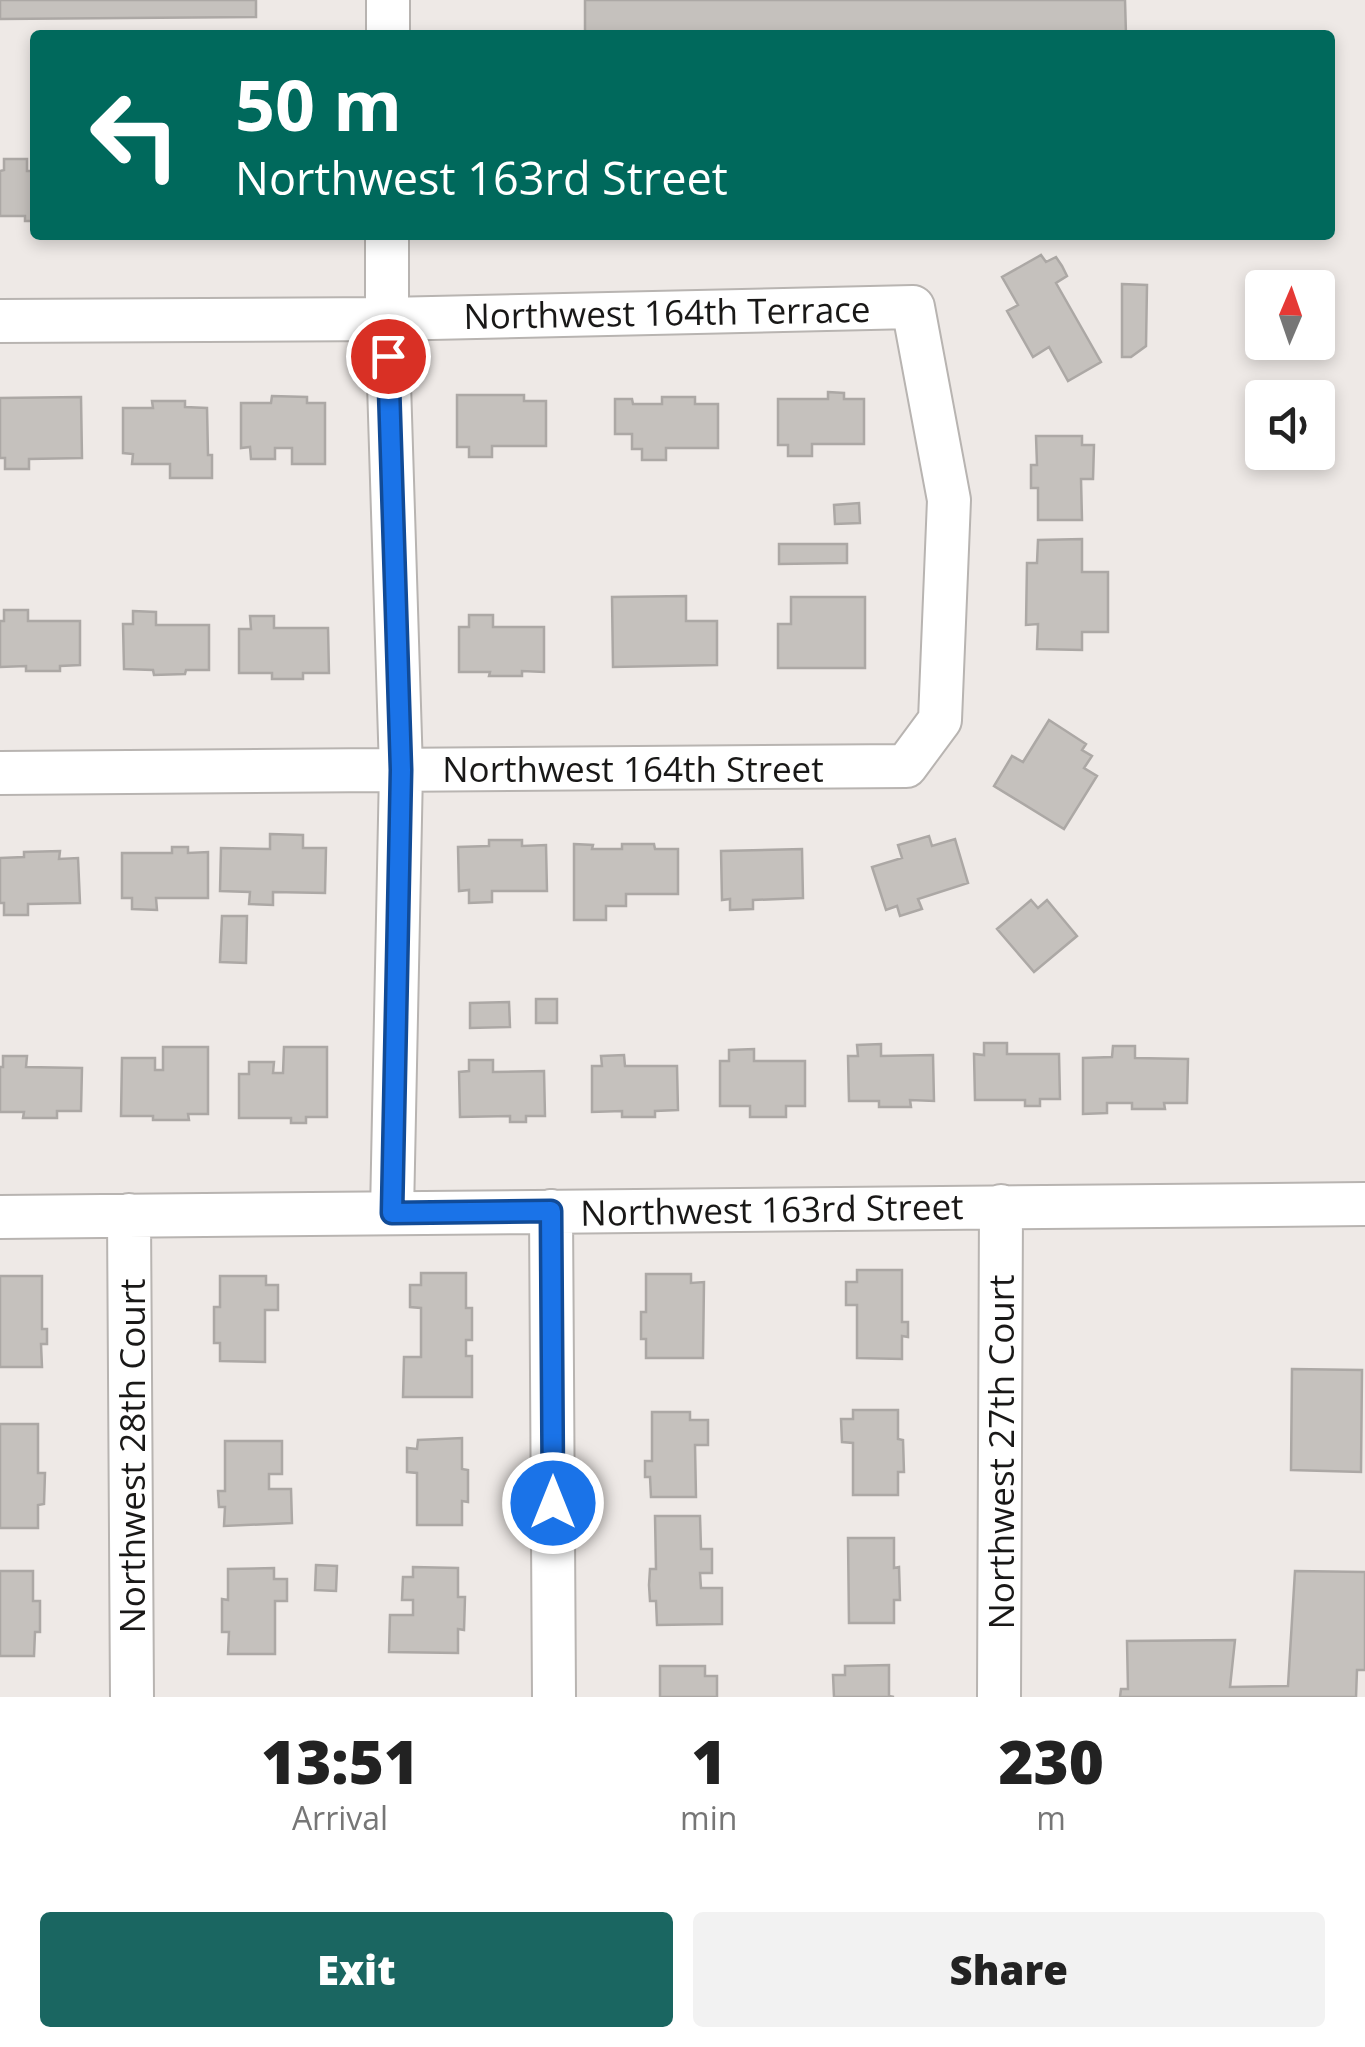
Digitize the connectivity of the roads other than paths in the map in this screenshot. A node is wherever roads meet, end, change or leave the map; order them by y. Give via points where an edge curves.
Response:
1 (388, 0) edge
2 (388, 30) edge
3 (387, 240) edge
4 (387, 318) junction
5 (0, 320) edge
6 (906, 766) joint
7 (401, 770) junction
8 (0, 773) edge
9 (1365, 1204) edge
10 (1001, 1206) junction
11 (551, 1211) junction
12 (392, 1213) junction
13 (129, 1215) junction
14 (0, 1217) edge
15 (132, 1697) edge
16 (554, 1697) edge
17 (999, 1697) edge

1 - 2 street
3 - 4 street
4 - 5 street, Northwest 164th Terrace
4 - 6 street, Northwest 164th Terrace via 913,307 948,500 940,720
4 - 7 street
6 - 7 street, Northwest 164th Street
7 - 8 street, Northwest 164th Street
7 - 12 street
9 - 10 street, Northwest 163rd Street
10 - 11 street, Northwest 163rd Street
10 - 17 street, Northwest 27th Court
11 - 12 street, Northwest 163rd Street
11 - 16 street
12 - 13 street, Northwest 163rd Street
13 - 14 street, Northwest 163rd Street
13 - 15 street, Northwest 28th Court

